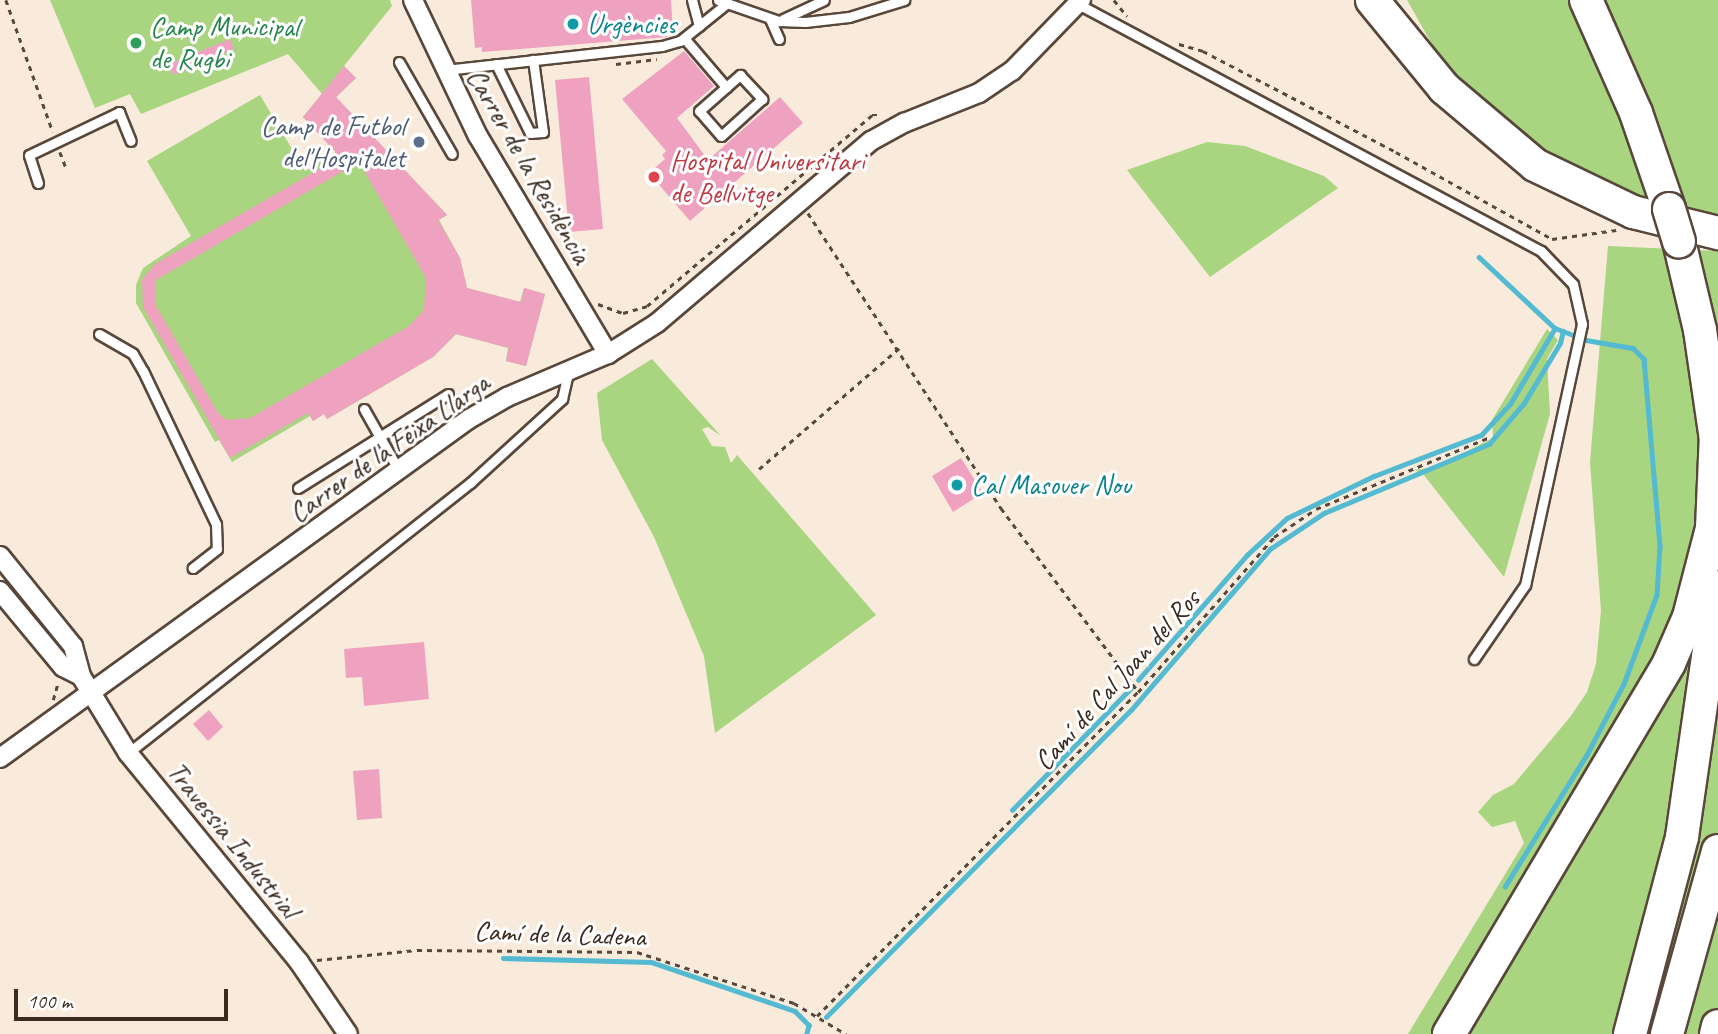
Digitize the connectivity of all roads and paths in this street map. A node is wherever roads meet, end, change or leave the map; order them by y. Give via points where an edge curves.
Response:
1 (6, 0) edge
2 (413, 0) edge
3 (692, 0) edge
4 (824, 0) edge
5 (904, 0) edge
6 (1114, 0) edge
7 (1372, 0) edge
8 (1394, 0) edge
9 (1586, 0) edge
10 (722, 2) edge
11 (1079, 2) edge
12 (1129, 18) dead end
13 (774, 20) junction
14 (699, 26) junction
15 (684, 38) junction
16 (779, 40) dead end
17 (1171, 41) dead end
18 (533, 60) junction
19 (399, 62) dead end
20 (496, 64) junction
21 (443, 70) junction
22 (726, 87) junction
23 (1468, 108) junction
24 (880, 116) dead end
25 (51, 125) dead end
26 (131, 141) dead end
27 (452, 154) dead end
28 (38, 183) dead end
29 (800, 202) junction
30 (1625, 228) dead end
31 (1718, 233) edge
32 (595, 304) dead end
33 (99, 334) dead end
34 (899, 348) junction
35 (608, 354) junction
36 (568, 372) junction
37 (448, 394) dead end
38 (364, 409) dead end
39 (380, 437) junction
40 (1490, 437) dead end
41 (1717, 444) edge
42 (398, 469) junction
43 (759, 469) dead end
44 (298, 488) dead end
45 (0, 556) edge
46 (193, 568) dead end
47 (1718, 589) edge
48 (0, 591) edge
49 (1474, 659) dead end
50 (81, 676) junction
51 (1139, 692) junction
52 (93, 694) junction
53 (128, 753) junction
54 (0, 758) edge
55 (1718, 852) edge
56 (1718, 909) edge
57 (299, 962) junction
58 (817, 1016) junction
59 (1718, 1026) edge
60 (348, 1034) edge
61 (846, 1034) edge
62 (1449, 1034) edge
63 (1630, 1034) edge
64 (1667, 1034) edge
65 (1684, 1034) edge
66 (1716, 1034) edge

1 - 25 path
2 - 21 street, Carrer de la Residència
3 - 14 lane
4 - 13 lane
5 - 13 lane via 849,17
6 - 12 path
7 - 23 highway via 1425,68
8 - 23 highway via 1441,77
9 - 41 highway, bridge via 1636,113 1679,241 1700,330
10 - 13 lane
10 - 14 lane
11 - 29 street, Carrer de la Feixa Llarga via 1053,34 996,83 886,132
11 - 49 lane via 1541,251 1573,284 1582,324 1524,585
13 - 16 lane
14 - 15 lane
15 - 18 lane via 662,46
15 - 22 lane
17 - 30 path via 1203,51 1552,239
18 - 20 lane
18 - 20 lane via 543,132 530,133
19 - 27 lane
20 - 21 lane
21 - 35 street, Carrer de la Residència
22 - 22 lane via 699,111 722,136 762,99 740,75
23 - 31 highway via 1535,165 1580,190 1633,212
24 - 32 path via 872,116 647,306 623,313
26 - 28 lane via 119,112 29,155
29 - 34 path
29 - 35 street, Carrer de la Feixa Llarga via 666,316
33 - 46 lane via 133,354 144,371 216,524 218,550
34 - 43 path
34 - 51 path via 1001,508
35 - 36 street, Carrer de la Feixa Llarga
36 - 42 street, Carrer de la Feixa Llarga via 491,405
36 - 53 lane via 562,399 470,483
37 - 39 lane
38 - 39 lane
39 - 42 lane
39 - 44 lane
40 - 51 path, Camí de Cal Joan del Ros via 1360,489 1291,523 1250,562
41 - 62 highway via 1712,528 1689,617 1669,663
42 - 52 street, Carrer de la Feixa Llarga
45 - 50 street, Travessia Industrial via 73,646
47 - 63 highway via 1682,836
48 - 50 street, Travessia Industrial via 63,667
50 - 52 street, Travessia Industrial
51 - 58 path, Camí de Cal Joan del Ros
52 - 53 street, Travessia Industrial
52 - 54 street, Carrer de la Feixa Llarga
53 - 57 street, Travessia Industrial
55 - 64 highway
56 - 65 highway
57 - 58 path, Camí de la Cadena via 417,950 637,953 794,1003
57 - 60 street, Travessia Industrial
58 - 61 path, Camí de la Cadena
59 - 66 highway

